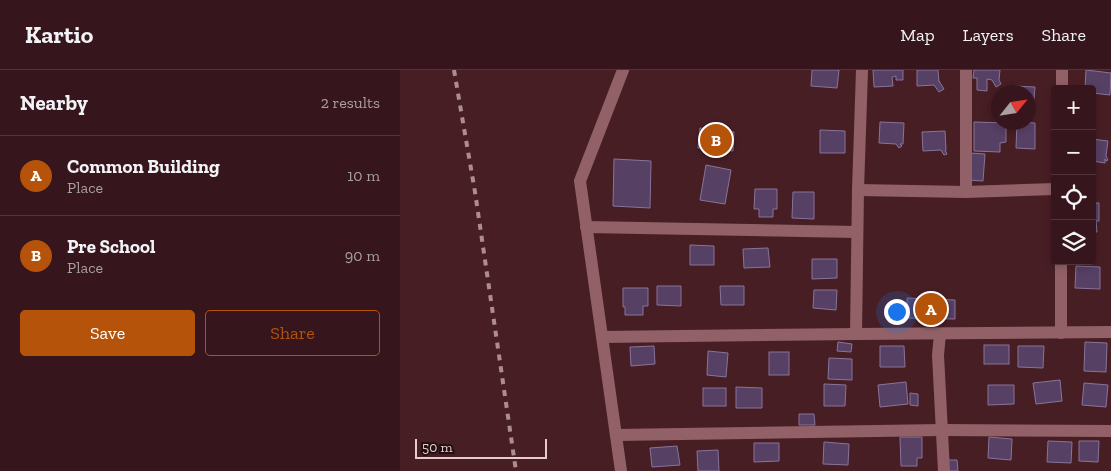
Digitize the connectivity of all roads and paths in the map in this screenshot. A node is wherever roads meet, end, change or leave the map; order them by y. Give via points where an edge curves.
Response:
1 (623, 70) edge
2 (862, 70) edge
3 (966, 70) edge
4 (1062, 70) edge
5 (1062, 85) edge
6 (1051, 189) edge
7 (858, 190) junction
8 (966, 192) junction
9 (586, 227) junction
10 (857, 232) junction
11 (1061, 265) edge
12 (1111, 332) edge
13 (1061, 333) junction
14 (856, 334) junction
15 (940, 334) junction
16 (602, 337) junction
17 (942, 430) junction
18 (1111, 431) edge
19 (616, 436) junction
20 (621, 471) edge
21 (944, 471) edge

1 - 9 street via 580,181
2 - 7 street
3 - 8 street
4 - 5 street
6 - 8 street
7 - 8 street
7 - 10 street
9 - 10 street
9 - 16 street
10 - 14 street
11 - 13 street
12 - 13 street
13 - 15 street
14 - 15 street
14 - 16 street
15 - 17 street
16 - 19 street
17 - 18 street
17 - 19 street
17 - 21 street
19 - 20 street

